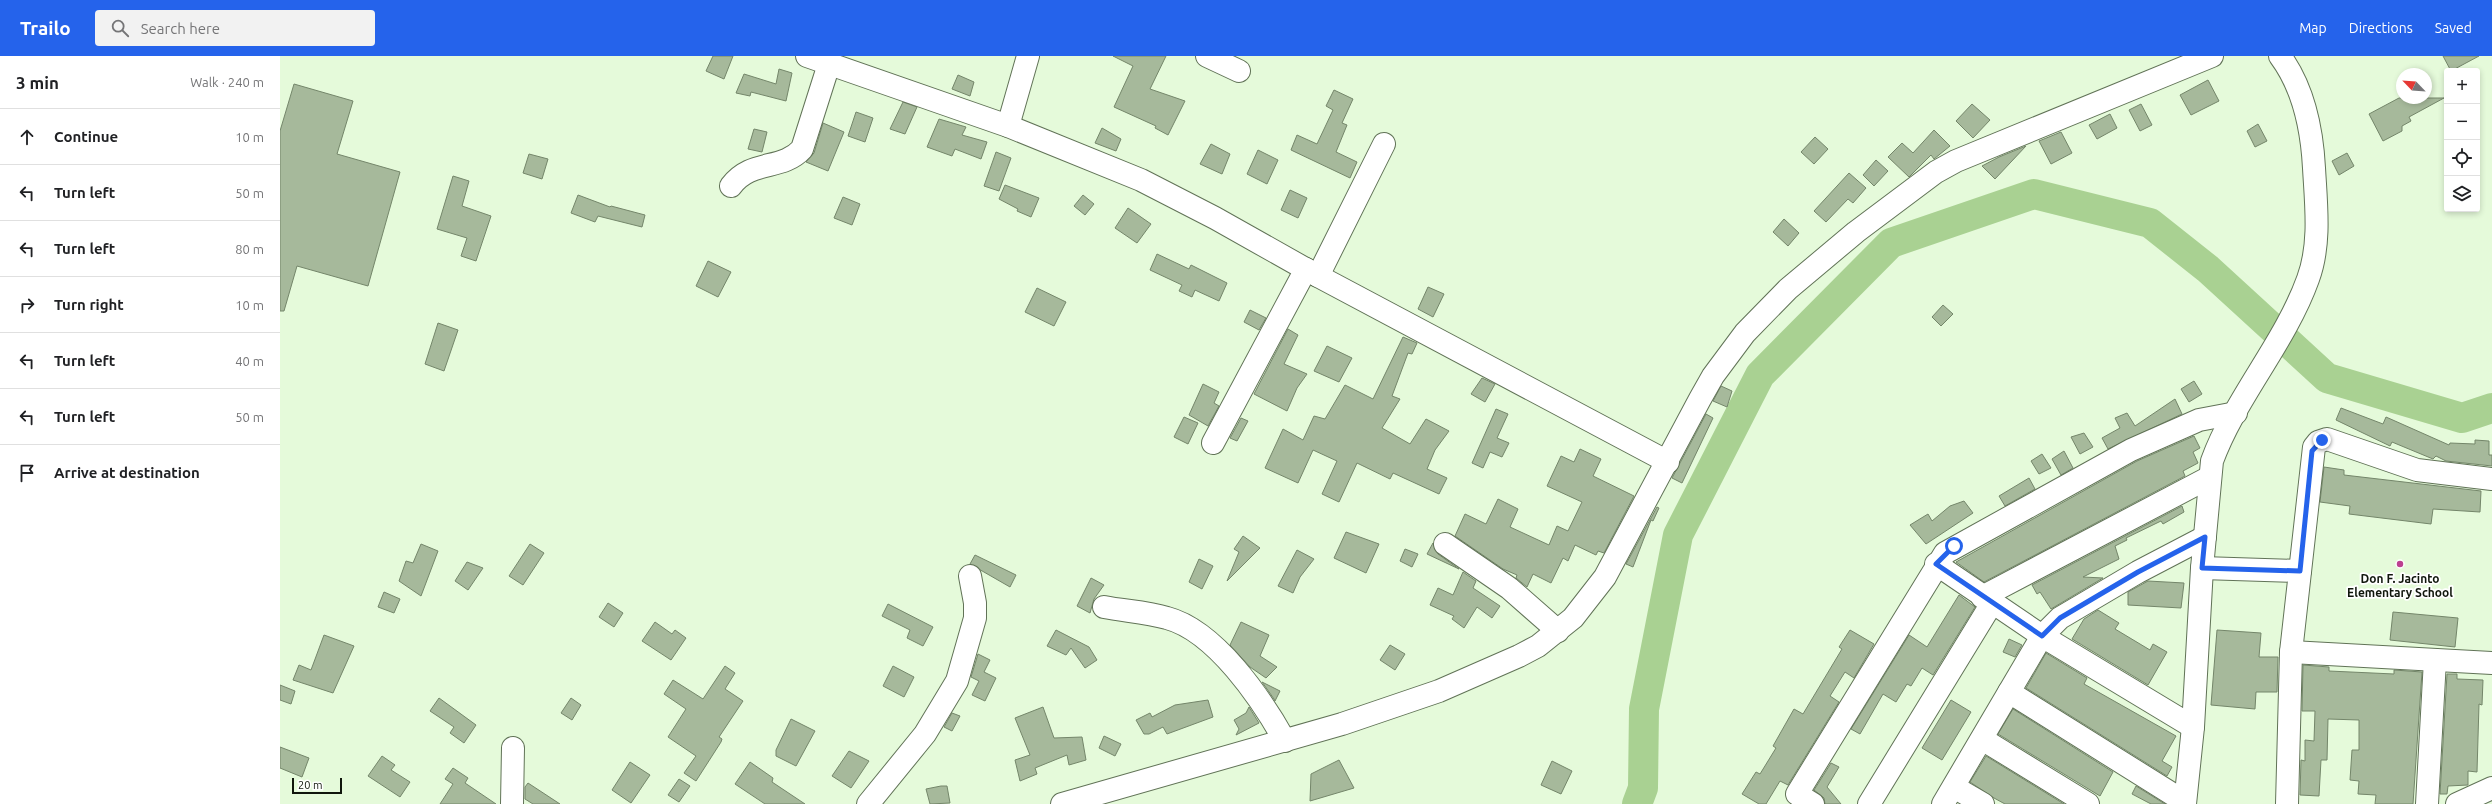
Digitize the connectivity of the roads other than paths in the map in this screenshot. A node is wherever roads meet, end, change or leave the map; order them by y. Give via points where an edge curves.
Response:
1 (807, 56) edge
2 (1028, 56) edge
3 (1207, 56) edge
4 (2212, 56) edge
5 (2280, 56) edge
6 (829, 64) junction
7 (1239, 71) dead end
8 (1008, 126) junction
9 (1384, 144) dead end
10 (731, 186) dead end
11 (1312, 272) junction
12 (2236, 413) junction
13 (1213, 442) dead end
14 (1668, 462) junction
15 (2210, 477) junction
16 (2492, 479) edge
17 (2205, 537) junction
18 (1445, 544) dead end
19 (1936, 564) junction
20 (2202, 568) junction
21 (2300, 571) junction
22 (970, 576) dead end
23 (1987, 600) junction
24 (1104, 607) dead end
25 (1558, 631) junction
26 (2042, 636) junction
27 (2291, 652) junction
28 (2435, 660) junction
29 (2492, 663) edge
30 (2009, 692) junction
31 (2193, 727) junction
32 (1982, 739) junction
33 (1285, 742) junction
34 (512, 748) dead end
35 (2492, 788) edge
36 (1949, 796) edge
37 (1797, 801) edge
38 (2185, 803) edge
39 (512, 804) edge
40 (868, 804) edge
41 (1062, 804) edge
42 (1869, 804) edge
43 (1983, 804) edge
44 (2088, 804) edge
45 (2287, 804) edge
46 (2427, 804) edge
47 (2457, 804) edge

1 - 6 street
2 - 8 street
3 - 7 street
4 - 14 street via 1956,161 1898,199 1821,261 1766,310 1745,333 1713,376
5 - 12 street via 2294,78 2310,130 2317,227 2314,256 2308,279 2261,371
6 - 8 street
6 - 10 street via 802,149 794,157 745,172
8 - 11 street via 1141,180
9 - 11 street
11 - 13 street
11 - 14 street
12 - 15 street via 2218,446
12 - 19 street via 2199,420 2131,450 1954,546
14 - 25 street via 1605,577 1573,618
15 - 17 street
15 - 23 street
16 - 21 street via 2417,470 2347,445 2322,440 2312,451
17 - 20 street
17 - 26 street via 2138,572 2060,618
18 - 25 street via 1509,588
19 - 23 street
19 - 37 street
20 - 21 street
20 - 31 street
21 - 27 street
22 - 40 street via 975,618 957,681 925,734
23 - 26 street
23 - 42 street
24 - 33 street via 1168,618 1193,631 1240,673
25 - 33 street via 1519,656 1439,691
26 - 30 street
26 - 31 street
27 - 28 street
27 - 45 street
28 - 29 street
28 - 46 street
30 - 32 street
30 - 38 street
31 - 38 street
32 - 36 street
32 - 44 street
33 - 41 street
34 - 39 street
35 - 47 street
36 - 43 street

